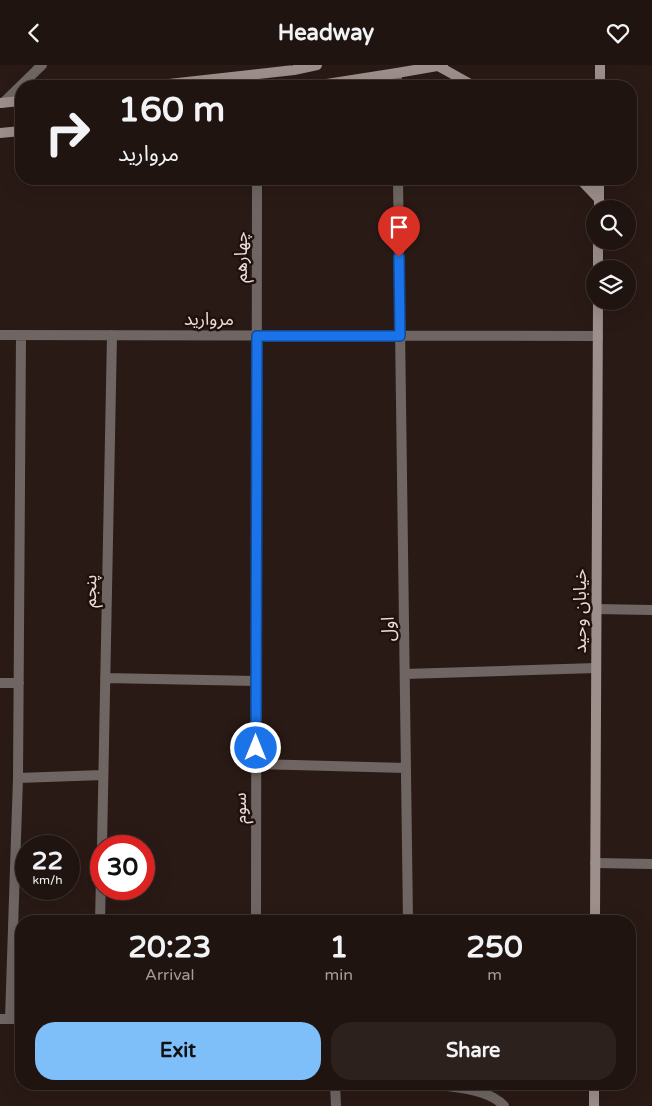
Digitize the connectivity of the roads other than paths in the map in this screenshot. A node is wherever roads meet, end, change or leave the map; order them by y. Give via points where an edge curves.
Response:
1 (42, 65) edge
2 (316, 65) edge
3 (440, 65) edge
4 (600, 65) edge
5 (297, 68) edge
6 (397, 73) junction
7 (26, 80) edge
8 (200, 80) edge
9 (352, 80) edge
10 (397, 80) edge
11 (464, 80) edge
12 (600, 80) edge
13 (15, 90) edge
14 (15, 102) edge
15 (1, 103) edge
16 (15, 132) edge
17 (0, 133) edge
18 (257, 185) edge
19 (398, 185) edge
20 (585, 185) edge
21 (599, 185) edge
22 (596, 200) edge
23 (599, 200) edge
24 (598, 310) edge
25 (0, 335) edge
26 (21, 335) junction
27 (112, 335) junction
28 (257, 336) junction
29 (400, 336) junction
30 (598, 336) junction
31 (596, 609) junction
32 (652, 610) edge
33 (596, 669) junction
34 (405, 674) junction
35 (105, 678) junction
36 (256, 681) junction
37 (0, 683) edge
38 (19, 683) junction
39 (256, 764) junction
40 (406, 768) junction
41 (103, 775) junction
42 (18, 778) junction
43 (102, 835) edge
44 (595, 863) junction
45 (652, 864) edge
46 (100, 900) edge
47 (100, 915) edge
48 (256, 915) edge
49 (408, 915) edge
50 (595, 915) edge
51 (5, 1019) edge
52 (335, 1090) edge
53 (469, 1090) edge
54 (594, 1090) edge
55 (336, 1106) edge
56 (504, 1106) edge
57 (594, 1106) edge

1 - 7 street
2 - 5 main road
3 - 6 main road
3 - 11 main road
4 - 12 main road
5 - 8 main road
6 - 9 main road
6 - 10 street
13 - 15 street
14 - 15 main road
16 - 17 main road
18 - 28 street, چهارهم
19 - 29 street, اول
20 - 22 main road
21 - 23 main road
24 - 30 main road, خیابان وحید
25 - 26 street, مروارید
26 - 27 street, مروارید
26 - 38 street
27 - 28 street, مروارید
27 - 35 street, پنجم
28 - 29 street, مروارید
28 - 36 street, سوم
29 - 30 street, مروارید
29 - 34 street, اول
30 - 31 main road, خیابان وحید
31 - 32 street
31 - 33 main road, خیابان وحید
33 - 34 street
33 - 44 main road, خیابان وحید
34 - 40 street, اول
35 - 36 street
35 - 41 street, پنجم
36 - 39 street, سوم
37 - 38 street
38 - 42 street
39 - 40 street
39 - 48 street, سوم
40 - 49 street, اول
41 - 42 street
41 - 43 street, پنجم
42 - 51 street
44 - 45 street
44 - 50 main road, خیابان وحید
46 - 47 street
52 - 55 street
53 - 56 street via 500,1101
54 - 57 main road

